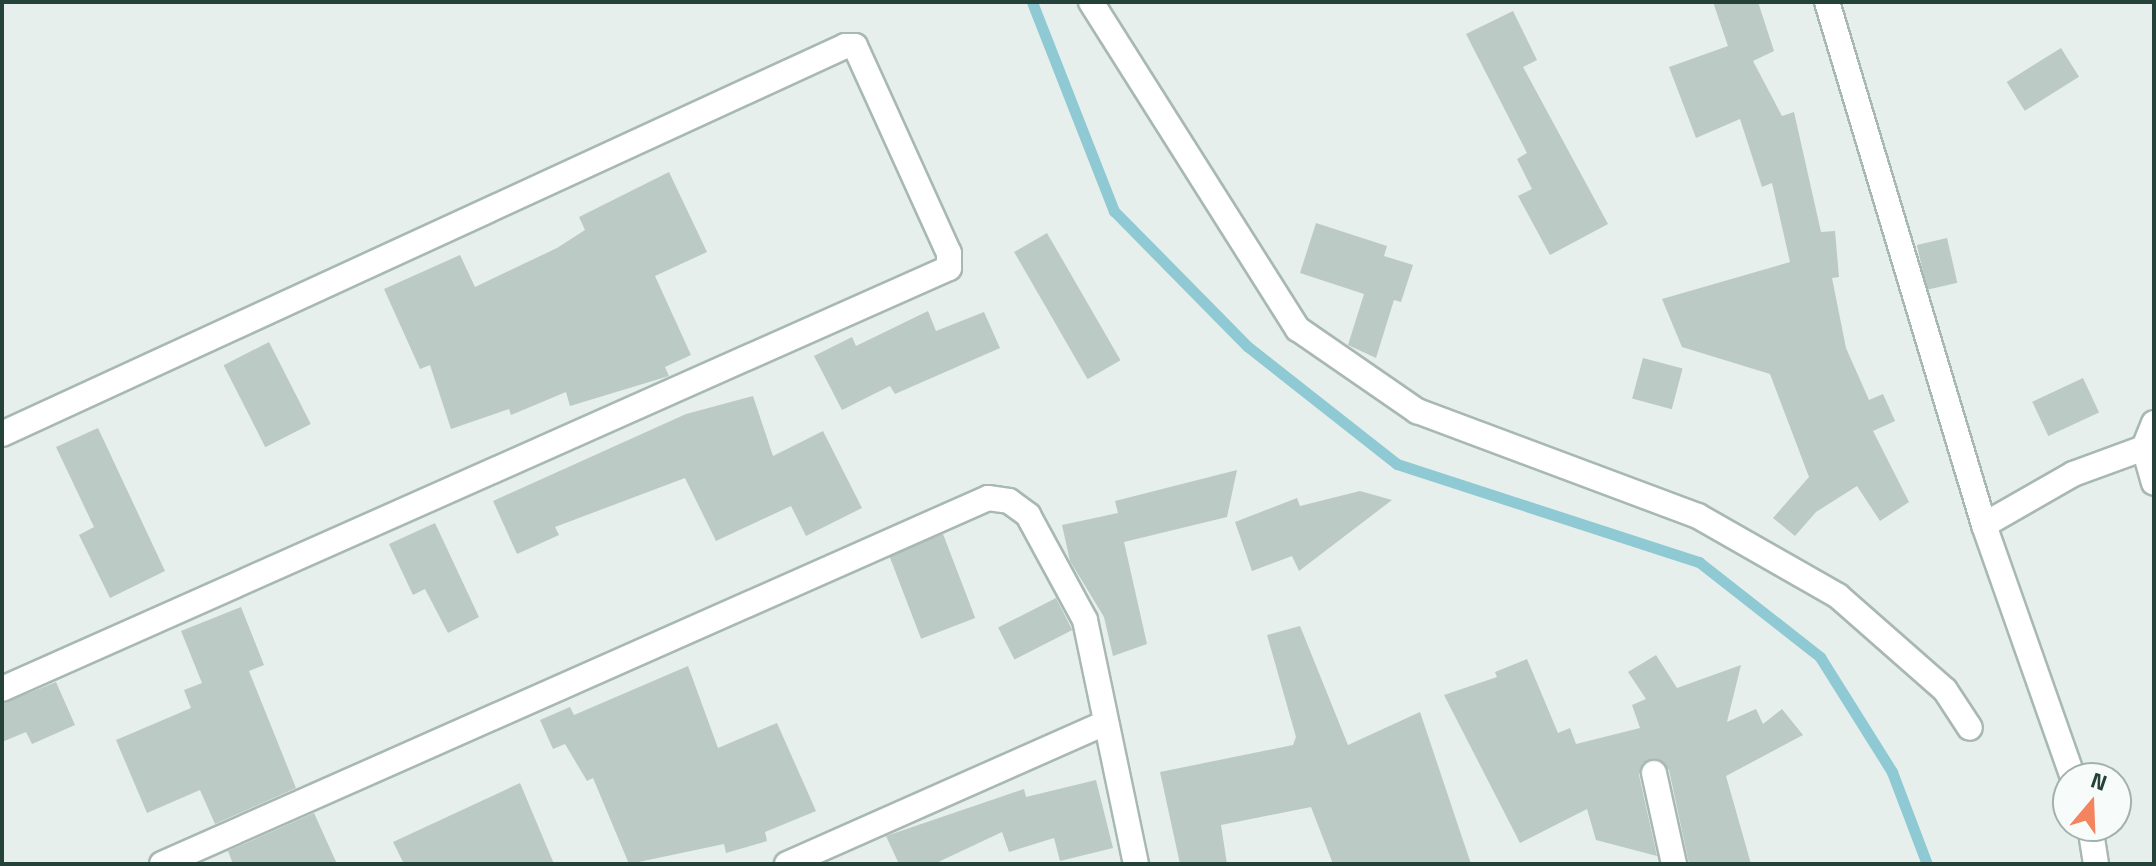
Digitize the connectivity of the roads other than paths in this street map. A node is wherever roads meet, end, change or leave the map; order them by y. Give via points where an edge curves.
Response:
1 (1091, 2) edge
2 (1827, 2) edge
3 (2154, 423) edge
4 (2, 434) edge
5 (2144, 448) junction
6 (2154, 483) edge
7 (1984, 525) junction
8 (2, 689) edge
9 (1105, 723) junction
10 (1970, 728) dead end
11 (2067, 762) edge
12 (1654, 773) dead end
13 (2093, 842) edge
14 (162, 864) edge
15 (787, 864) edge
16 (1136, 864) edge
17 (1674, 864) edge
18 (2096, 864) edge

1 - 10 street via 1298,329 1417,411 1698,516 1838,596 1945,690
2 - 7 street
3 - 5 street
4 - 8 street via 845,46 855,46 949,253 949,268
5 - 6 street
5 - 7 street via 2073,474
7 - 11 street
9 - 14 street via 1085,620 1028,515 1009,501 988,498
9 - 15 street
9 - 16 street
12 - 17 street
13 - 18 street

